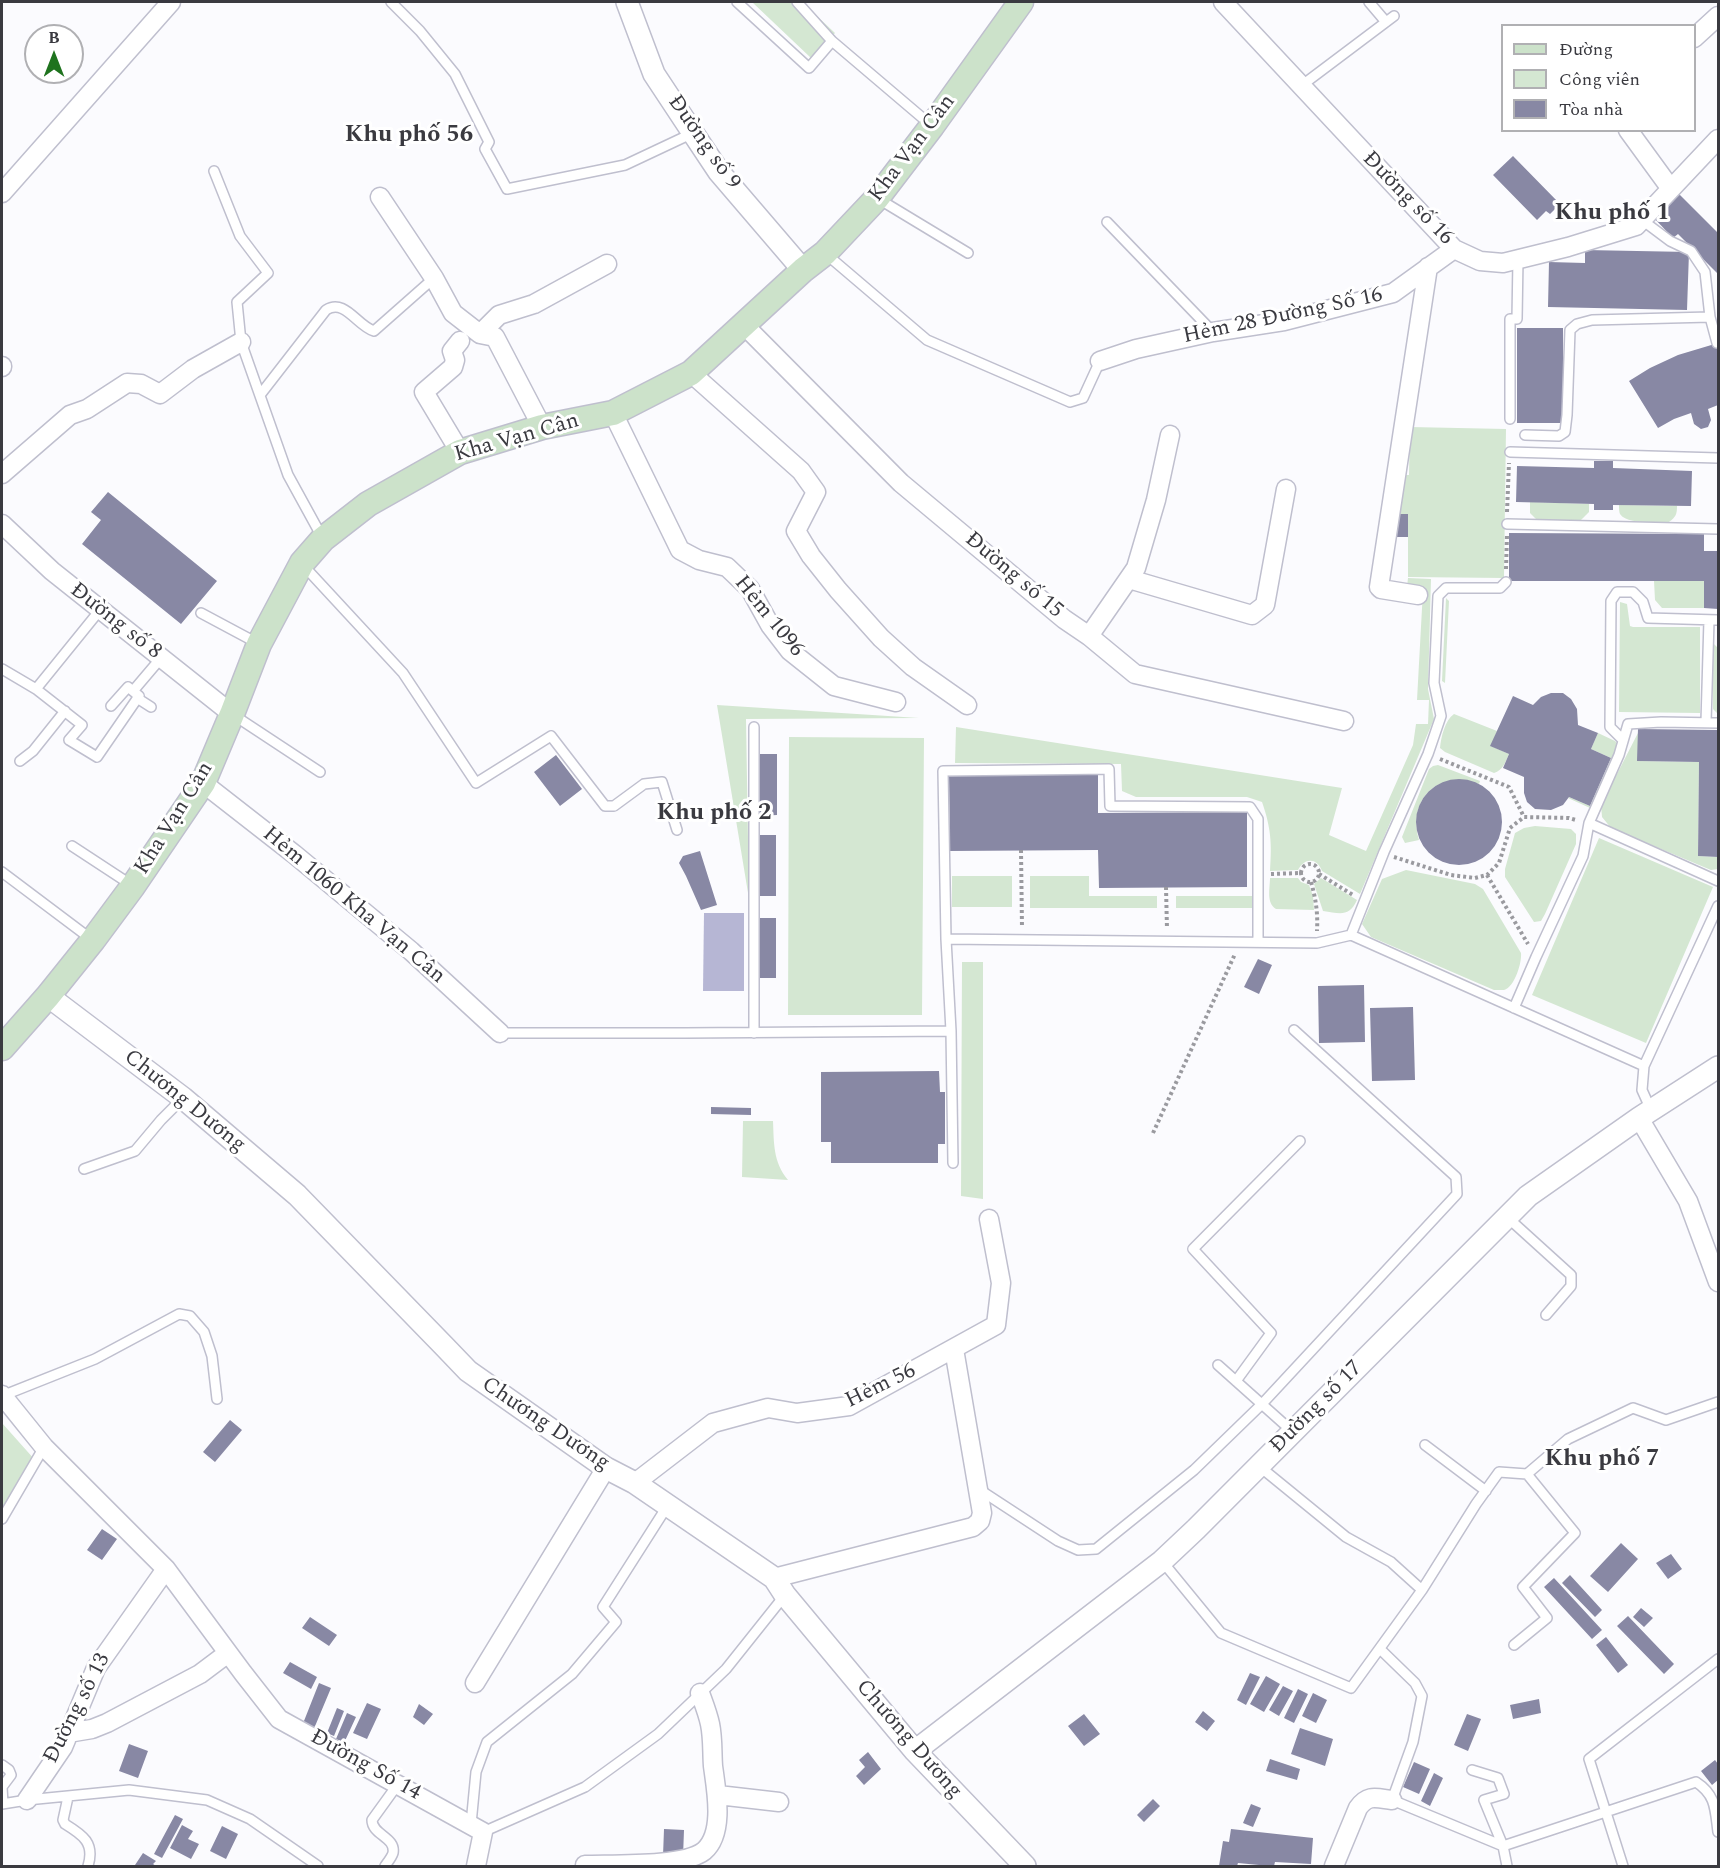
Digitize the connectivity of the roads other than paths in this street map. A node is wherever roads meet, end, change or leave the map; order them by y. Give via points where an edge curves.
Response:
1 (168, 2) edge
2 (391, 2) edge
3 (627, 2) edge
4 (737, 2) edge
5 (797, 2) edge
6 (1021, 2) edge
7 (1223, 2) edge
8 (1369, 2) edge
9 (1394, 16) dead end
10 (1719, 16) edge
11 (1386, 22) junction
12 (1696, 37) edge
13 (832, 41) junction
14 (1301, 86) junction
15 (932, 126) junction
16 (1629, 132) edge
17 (693, 133) junction
18 (1719, 139) edge
19 (214, 171) dead end
20 (1671, 189) junction
21 (2, 193) edge
22 (380, 197) dead end
23 (877, 198) junction
24 (1107, 222) dead end
25 (1636, 226) junction
26 (1454, 249) junction
27 (825, 253) junction
28 (968, 254) dead end
29 (1518, 259) junction
30 (607, 264) dead end
31 (1428, 267) junction
32 (803, 270) junction
33 (434, 278) junction
34 (1710, 317) junction
35 (743, 324) junction
36 (1213, 332) junction
37 (480, 334) junction
38 (460, 340) dead end
39 (241, 342) junction
40 (1717, 343) edge
41 (1101, 362) joint
42 (691, 373) junction
43 (260, 395) junction
44 (613, 413) junction
45 (1510, 419) dead end
46 (542, 427) junction
47 (1170, 435) dead end
48 (1526, 435) dead end
49 (460, 452) junction
50 (1510, 452) road end
51 (1719, 458) edge
52 (2, 474) edge
53 (1286, 489) dead end
54 (1507, 524) road end
55 (1719, 528) edge
56 (3, 529) edge
57 (323, 539) junction
58 (302, 563) junction
59 (1129, 579) junction
60 (1506, 582) road end
61 (1418, 596) dead end
62 (100, 610) junction
63 (201, 613) dead end
64 (1714, 620) edge
65 (1089, 636) junction
66 (259, 644) junction
67 (161, 658) junction
68 (2, 669) edge
69 (36, 688) junction
70 (135, 695) junction
71 (896, 702) dead end
72 (968, 705) dead end
73 (111, 706) dead end
74 (151, 707) dead end
75 (64, 711) junction
76 (232, 714) junction
77 (1344, 722) dead end
78 (1706, 722) junction
79 (1719, 723) edge
80 (754, 727) dead end
81 (1623, 740) junction
82 (20, 761) dead end
83 (320, 772) dead end
84 (203, 783) junction
85 (1589, 823) junction
86 (677, 830) dead end
87 (72, 846) dead end
88 (2, 872) edge
89 (1719, 881) edge
90 (133, 886) junction
91 (1719, 906) edge
92 (1351, 935) junction
93 (946, 939) junction
94 (93, 940) junction
95 (1258, 941) junction
96 (48, 996) junction
97 (1514, 1008) junction
98 (1294, 1030) dead end
99 (951, 1031) junction
100 (500, 1033) joint
101 (754, 1033) junction
102 (2, 1048) edge
103 (1644, 1066) junction
104 (1719, 1067) edge
105 (183, 1098) junction
106 (1645, 1114) junction
107 (1300, 1141) dead end
108 (953, 1163) dead end
109 (84, 1169) dead end
110 (1507, 1217) junction
111 (989, 1220) dead end
112 (1719, 1282) edge
113 (1546, 1315) dead end
114 (954, 1349) junction
115 (1218, 1365) dead end
116 (1236, 1381) junction
117 (2, 1396) edge
118 (217, 1399) dead end
119 (1719, 1402) edge
120 (1262, 1404) junction
121 (1293, 1432) junction
122 (1425, 1445) dead end
123 (44, 1447) junction
124 (1258, 1466) junction
125 (606, 1468) junction
126 (1527, 1474) junction
127 (635, 1483) junction
128 (978, 1489) junction
129 (1486, 1491) junction
130 (668, 1505) junction
131 (2, 1519) edge
132 (1162, 1561) junction
133 (166, 1569) junction
134 (779, 1586) junction
135 (1422, 1590) junction
136 (1514, 1645) dead end
137 (1380, 1649) junction
138 (228, 1653) junction
139 (1719, 1659) edge
140 (475, 1683) dead end
141 (700, 1694) junction
142 (68, 1733) junction
143 (915, 1751) junction
144 (2, 1765) edge
145 (1472, 1770) dead end
146 (398, 1784) junction
147 (718, 1795) junction
148 (68, 1797) junction
149 (27, 1800) junction
150 (1392, 1800) junction
151 (779, 1802) dead end
152 (2, 1804) edge
153 (1605, 1811) junction
154 (477, 1828) junction
155 (1719, 1832) edge
156 (1503, 1846) junction
157 (585, 1865) edge
158 (88, 1866) edge
159 (318, 1866) edge
160 (385, 1866) edge
161 (476, 1866) edge
162 (1025, 1866) edge
163 (1334, 1866) edge
164 (1507, 1866) edge
165 (1623, 1866) edge

1 - 21 street
2 - 17 lane via 455,74 489,142 484,149 507,189 625,165
3 - 17 street, Đường số 9 via 654,74
4 - 13 lane via 809,68
5 - 13 lane
6 - 15 main road, Kha Vạn Cân
7 - 14 street, Đường số 16
8 - 11 lane
9 - 11 lane
10 - 12 street
11 - 14 lane
13 - 15 lane
14 - 26 street, Đường số 16
15 - 23 main road, Kha Vạn Cân
16 - 20 street
17 - 32 street, Đường số 9 via 719,172
18 - 20 street, Đường số 16
19 - 39 lane via 240,236 268,273 237,302
20 - 25 street, Đường số 16
22 - 33 street
23 - 27 main road, Kha Vạn Cân
23 - 28 lane
24 - 36 lane
25 - 29 street, Đường số 16
25 - 34 lane via 1646,223 1670,242 1691,251 1704,273
26 - 29 street, Đường số 16 via 1480,261 1503,263
26 - 31 street, Hẻm 28 Đường Số 16
27 - 32 main road, Kha Vạn Cân
27 - 41 lane via 927,340 1070,402 1083,398
29 - 45 lane via 1517,319 1510,319
30 - 37 street via 534,303 499,315
31 - 36 street, Hẻm 28 Đường Số 16 via 1393,293 1284,321
31 - 61 street via 1379,587
32 - 35 main road, Kha Vạn Cân
33 - 37 street via 453,313
33 - 43 lane via 374,331 338,306 326,310
34 - 40 lane
34 - 48 lane via 1592,320 1576,324 1570,330 1565,432 1559,436
35 - 42 main road, Kha Vạn Cân
35 - 65 street, Đường số 15 via 901,483
36 - 41 street, Hẻm 28 Đường Số 16
37 - 46 street via 495,337
38 - 49 street via 452,351 453,367 423,393
39 - 43 lane
39 - 52 street via 160,394 141,384 127,383 87,409 70,415
42 - 44 main road, Kha Vạn Cân
42 - 72 street via 801,471 816,492 796,531 838,590 913,667
43 - 57 lane via 288,476
44 - 46 main road, Kha Vạn Cân
44 - 71 street, Hẻm 1096 via 680,550 727,567 750,589 790,651 834,686
46 - 49 main road, Kha Vạn Cân
47 - 59 street via 1156,500 1136,568
49 - 57 main road, Kha Vạn Cân via 368,504
50 - 51 lane
53 - 59 street via 1265,605 1252,615
54 - 55 lane
56 - 62 street, Đường số 8
57 - 58 main road, Kha Vạn Cân
58 - 66 main road, Kha Vạn Cân
58 - 86 lane via 403,673 476,783 551,736 605,806 614,806 644,784 662,782
59 - 65 street
60 - 92 lane via 1500,588 1446,588 1438,596 1434,683 1441,716
62 - 67 street, Đường số 8
62 - 69 lane
63 - 66 lane
64 - 78 lane
64 - 81 lane via 1648,618 1643,602 1633,592 1617,592 1611,601 1610,726
65 - 77 street, Đường số 15 via 1135,674
66 - 76 main road, Kha Vạn Cân
67 - 70 lane
67 - 76 street, Đường số 8
68 - 69 lane
69 - 75 lane
70 - 73 lane via 128,687
70 - 74 lane
70 - 75 lane via 97,757 69,740 82,725
75 - 82 lane via 33,751
76 - 83 lane
76 - 84 main road, Kha Vạn Cân
78 - 79 lane
78 - 81 lane via 1628,724
80 - 101 lane
81 - 85 lane
84 - 90 main road, Kha Vạn Cân
84 - 100 street, Hẻm 1060 Kha Vạn Cân via 411,951
85 - 89 lane
85 - 97 lane via 1583,856
87 - 90 lane
88 - 94 lane
90 - 94 main road, Kha Vạn Cân
91 - 103 lane
92 - 95 lane via 1317,943
92 - 97 lane
93 - 95 lane
93 - 95 lane via 943,771 1109,769 1110,806 1250,807 1258,819
93 - 99 lane
94 - 96 main road, Kha Vạn Cân
96 - 102 main road
96 - 105 street, Chương Dương
97 - 103 lane
98 - 120 lane via 1456,1177 1457,1194
99 - 101 lane
99 - 108 lane
100 - 101 lane
103 - 106 lane
104 - 106 street, Đường số 17
105 - 109 lane via 135,1151
105 - 125 street, Chương Dương via 297,1196 468,1371
106 - 110 street, Đường số 17 via 1528,1196
106 - 112 street via 1688,1201
107 - 116 lane via 1193,1249 1271,1333
110 - 113 lane via 1572,1275 1571,1286
110 - 121 street, Đường số 17
111 - 114 street, Hẻm 56 via 1001,1283 996,1325
114 - 127 street, Hẻm 56 via 849,1406 797,1413 768,1408 713,1423
114 - 128 street
115 - 116 lane
116 - 120 lane
117 - 118 lane via 95,1359 179,1314 190,1316 204,1332 212,1356
117 - 123 street, Đường Số 14
119 - 126 lane via 1666,1420 1633,1408 1568,1439
120 - 121 lane
120 - 128 lane via 1194,1470 1096,1549 1078,1550 1058,1541
121 - 124 street, Đường số 17
122 - 129 lane
123 - 131 lane
123 - 133 street, Đường Số 14
124 - 132 street, Đường số 17
124 - 135 lane via 1346,1537 1391,1562
125 - 127 street, Chương Dương
125 - 140 street
126 - 129 lane via 1499,1472
126 - 136 lane via 1575,1533 1523,1587 1547,1618
127 - 130 street, Chương Dương
128 - 134 street via 982,1513 973,1527
129 - 135 lane
130 - 134 street, Chương Dương
130 - 154 lane via 603,1607 616,1622 572,1674 487,1742 476,1772
132 - 137 lane via 1221,1633 1352,1688
132 - 143 street, Đường số 17
133 - 138 street, Đường Số 14
133 - 142 street, Đường số 13 via 96,1668
134 - 141 lane via 726,1669
134 - 143 street, Chương Dương
135 - 137 lane
137 - 150 lane via 1415,1683 1422,1696 1413,1742
138 - 142 street via 200,1674 107,1723
138 - 146 street, Đường Số 14 via 279,1719
139 - 153 lane via 1589,1759
141 - 147 street via 711,1725
141 - 154 lane via 658,1734 585,1787
142 - 149 street, Đường số 13 via 63,1747
143 - 162 street, Chương Dương
144 - 152 lane via 11,1774 2,1787
145 - 156 lane via 1498,1778 1504,1794 1484,1800
146 - 154 street, Đường Số 14
146 - 160 lane via 372,1820 372,1826 392,1845 393,1853
147 - 151 street
147 - 157 street via 712,1837 704,1850 687,1859
148 - 149 lane
148 - 158 lane via 64,1824 82,1835 90,1847
148 - 159 lane via 129,1790 207,1800 250,1819
149 - 152 lane
150 - 156 lane
150 - 163 street via 1364,1800
153 - 155 lane via 1696,1782 1714,1800
153 - 156 lane
153 - 165 lane
154 - 161 street
156 - 164 lane

